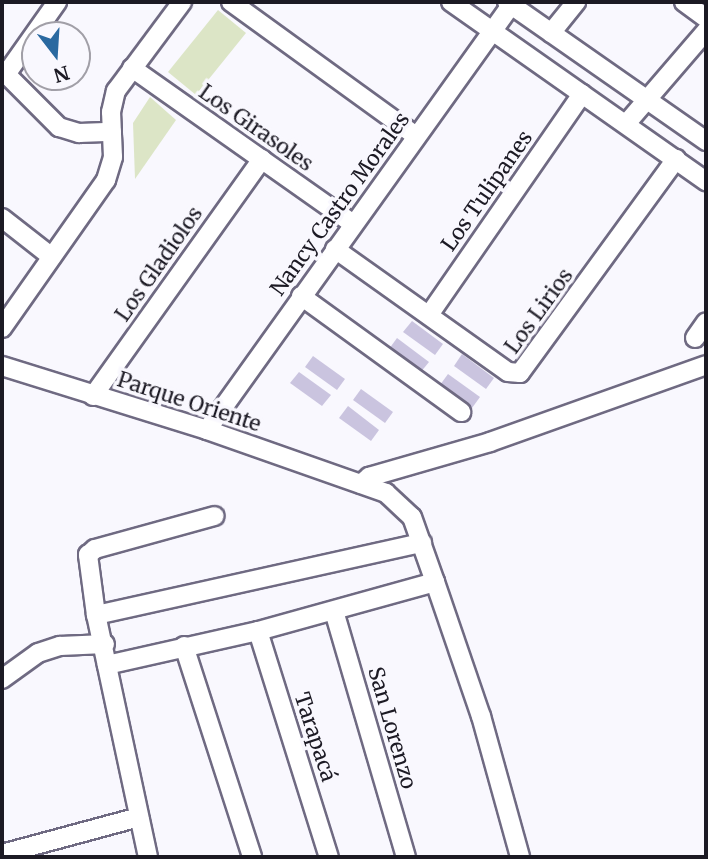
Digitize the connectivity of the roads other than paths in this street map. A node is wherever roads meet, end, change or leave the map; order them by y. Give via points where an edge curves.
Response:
1 (57, 2) edge
2 (182, 2) edge
3 (230, 2) edge
4 (452, 2) edge
5 (576, 2) edge
6 (684, 2) edge
7 (509, 3) edge
8 (706, 18) edge
9 (492, 30) junction
10 (706, 31) edge
11 (551, 33) junction
12 (132, 68) junction
13 (5, 72) edge
14 (582, 94) junction
15 (645, 99) junction
16 (626, 124) junction
17 (112, 132) junction
18 (416, 136) junction
19 (706, 141) edge
20 (262, 159) junction
21 (676, 159) junction
22 (706, 181) edge
23 (2, 218) edge
24 (353, 224) junction
25 (335, 249) junction
26 (52, 257) junction
27 (301, 296) junction
28 (429, 315) junction
29 (706, 321) edge
30 (2, 328) edge
31 (695, 338) dead end
32 (706, 365) edge
33 (2, 366) edge
34 (93, 396) junction
35 (461, 412) dead end
36 (207, 430) junction
37 (361, 484) junction
38 (215, 516) dead end
39 (422, 543) junction
40 (435, 582) junction
41 (334, 611) junction
42 (96, 615) junction
43 (258, 631) junction
44 (105, 643) junction
45 (184, 646) junction
46 (107, 665) junction
47 (2, 679) edge
48 (139, 817) junction
49 (2, 854) edge
50 (148, 857) edge
51 (251, 857) edge
52 (329, 857) edge
53 (406, 857) edge
54 (520, 857) edge

1 - 13 street
2 - 12 street
3 - 18 street
4 - 9 street
5 - 11 street
6 - 8 street
7 - 9 street, Nancy Castro Morales
7 - 11 street
9 - 14 street
9 - 18 street, Nancy Castro Morales
10 - 15 street
11 - 15 street
12 - 17 street via 113,98
12 - 20 street, Los Girasoles
13 - 17 street via 59,127 79,133
14 - 16 street
14 - 28 street, Los Tulipanes
15 - 16 street
15 - 19 street
16 - 21 street
17 - 26 street via 109,173
18 - 24 street, Nancy Castro Morales
20 - 24 street, Los Girasoles
20 - 34 street, Los Gladiolos
21 - 22 street
21 - 28 street, Los Lirios via 526,370 514,375 508,372
23 - 26 street
24 - 25 street, Nancy Castro Morales
25 - 27 street, Nancy Castro Morales
25 - 28 street, Los Lirios
26 - 30 street
27 - 35 street
27 - 36 street, Nancy Castro Morales
29 - 31 street
32 - 37 street via 490,442 369,477
33 - 34 street, Parque Oriente
34 - 36 street, Parque Oriente
36 - 37 street, Parque Oriente
37 - 39 street, Parque Oriente via 386,493 405,507
38 - 42 street via 90,551
39 - 40 street, Parque Oriente
39 - 42 street
40 - 41 street
40 - 54 street, Parque Oriente via 481,716
41 - 43 street
41 - 53 street, San Lorenzo
42 - 44 street
43 - 45 street
43 - 52 street, Tarapacá
44 - 46 street
44 - 47 street via 82,642 38,653
45 - 46 street
45 - 51 street
46 - 48 street
48 - 49 street
48 - 50 street

